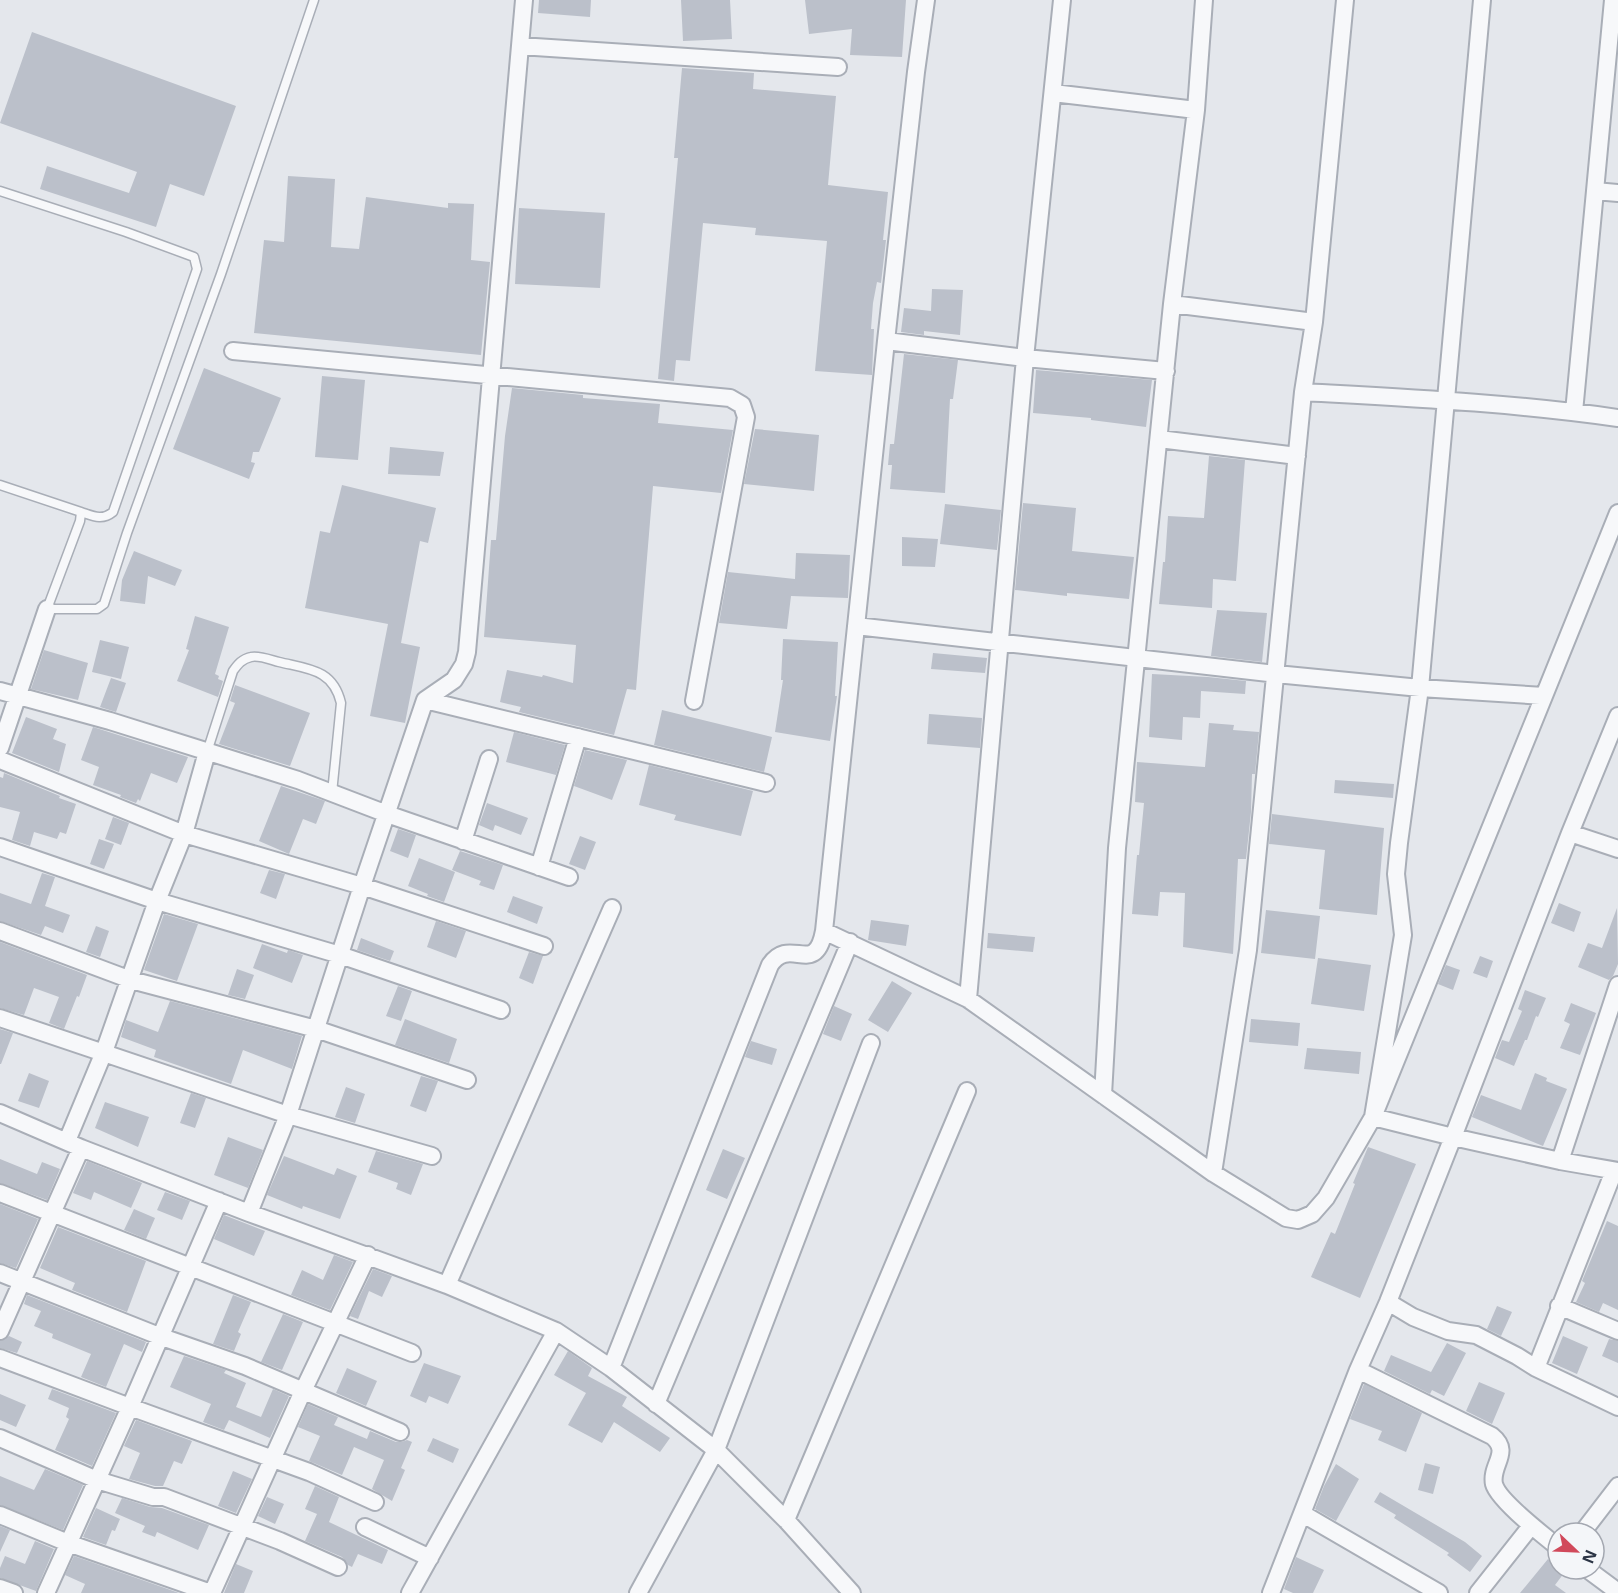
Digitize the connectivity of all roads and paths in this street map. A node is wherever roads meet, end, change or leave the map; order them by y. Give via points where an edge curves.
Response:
1 (314, 0) edge
2 (524, 0) edge
3 (926, 0) edge
4 (1062, 0) edge
5 (1204, 0) edge
6 (1345, 0) edge
7 (1482, 0) edge
8 (1613, 0) edge
9 (520, 46) junction
10 (838, 67) dead end
11 (1053, 93) junction
12 (1196, 110) junction
13 (0, 191) edge
14 (1594, 191) junction
15 (1618, 193) edge
16 (1172, 304) junction
17 (1314, 322) junction
18 (886, 341) junction
19 (233, 351) dead end
20 (1025, 358) junction
21 (1166, 371) junction
22 (491, 376) junction
23 (1304, 392) junction
24 (1446, 399) junction
25 (1574, 411) junction
26 (1618, 418) edge
27 (1159, 439) junction
28 (1297, 456) junction
29 (0, 485) edge
30 (81, 512) junction
31 (1618, 513) edge
32 (47, 609) junction
33 (856, 626) junction
34 (999, 641) junction
35 (1137, 659) junction
36 (1276, 674) junction
37 (1420, 688) junction
38 (0, 691) edge
39 (18, 696) junction
40 (1544, 696) junction
41 (425, 700) junction
42 (694, 701) dead end
43 (1618, 716) edge
44 (578, 737) junction
45 (0, 748) edge
46 (207, 752) junction
47 (489, 759) dead end
48 (0, 760) edge
49 (766, 783) dead end
50 (332, 793) junction
51 (387, 814) junction
52 (1570, 833) junction
53 (184, 834) junction
54 (463, 841) junction
55 (0, 847) edge
56 (1618, 849) edge
57 (539, 867) junction
58 (569, 877) dead end
59 (362, 886) junction
60 (157, 901) junction
61 (612, 908) dead end
62 (0, 931) edge
63 (824, 932) junction
64 (850, 942) junction
65 (544, 946) dead end
66 (340, 955) junction
67 (131, 980) junction
68 (1618, 985) edge
69 (968, 999) junction
70 (501, 1010) dead end
71 (0, 1018) edge
72 (316, 1029) junction
73 (871, 1043) dead end
74 (104, 1052) junction
75 (466, 1080) dead end
76 (967, 1091) dead end
77 (1103, 1095) junction
78 (0, 1113) edge
79 (288, 1115) junction
80 (1373, 1117) junction
81 (1453, 1137) junction
82 (74, 1145) junction
83 (432, 1156) dead end
84 (1560, 1161) junction
85 (1616, 1171) edge
86 (1213, 1173) junction
87 (0, 1193) edge
88 (219, 1201) junction
89 (249, 1213) junction
90 (52, 1214) junction
91 (368, 1255) junction
92 (190, 1268) junction
93 (0, 1273) edge
94 (22, 1283) junction
95 (447, 1285) junction
96 (1388, 1302) junction
97 (1559, 1306) junction
98 (334, 1324) junction
99 (0, 1331) edge
100 (556, 1331) junction
101 (1618, 1331) edge
102 (159, 1336) junction
103 (412, 1353) dead end
104 (0, 1358) edge
105 (611, 1368) junction
106 (1536, 1368) junction
107 (1358, 1370) junction
108 (303, 1391) junction
109 (656, 1404) junction
110 (129, 1407) junction
111 (1618, 1407) edge
112 (400, 1432) dead end
113 (0, 1438) edge
114 (716, 1450) junction
115 (273, 1459) junction
116 (97, 1480) junction
117 (1618, 1486) edge
118 (375, 1502) dead end
119 (1303, 1514) junction
120 (0, 1515) edge
121 (786, 1520) junction
122 (1591, 1521) edge
123 (1532, 1526) junction
124 (242, 1527) junction
125 (365, 1527) dead end
126 (1546, 1537) edge
127 (68, 1543) junction
128 (430, 1558) junction
129 (338, 1567) dead end
130 (1602, 1581) edge
131 (0, 1588) edge
132 (14, 1593) edge
133 (46, 1593) edge
134 (212, 1593) edge
135 (410, 1593) edge
136 (638, 1593) edge
137 (852, 1593) edge
138 (1271, 1593) edge
139 (1439, 1593) edge
140 (1478, 1593) edge
141 (1618, 1593) edge

1 - 32 lane via 104,604 97,609
2 - 9 street
3 - 18 street
4 - 11 street
5 - 12 street
6 - 17 street
7 - 24 street
8 - 14 street
9 - 10 street
9 - 22 street
11 - 12 street
11 - 20 street
12 - 16 street
13 - 30 lane via 126,232 194,257 196,262 197,269 113,512 100,518
14 - 15 street
14 - 25 street
16 - 17 street
16 - 21 street
17 - 23 street
18 - 20 street
18 - 33 street
19 - 22 street
20 - 21 street
20 - 34 street
21 - 27 street
22 - 41 street via 467,652 453,680
22 - 42 street via 730,399 742,405 746,417
23 - 24 street
23 - 28 street
24 - 25 street
24 - 37 street
25 - 26 street
27 - 28 street
27 - 35 street
28 - 36 street
29 - 30 lane
30 - 32 lane
31 - 40 street
32 - 39 street
33 - 34 street
33 - 63 street
34 - 35 street
34 - 69 street
35 - 36 street
35 - 77 street via 1117,848
36 - 37 street
36 - 86 street via 1248,951
37 - 40 street
37 - 80 street via 1396,874 1402,935
38 - 39 street
39 - 45 street
39 - 46 street
40 - 80 street
41 - 44 street
41 - 51 street
43 - 52 street
44 - 49 street
44 - 57 street
46 - 50 street
46 - 50 lane via 233,671 242,660 253,656 316,671 338,690 341,703
46 - 53 street
47 - 54 street
48 - 53 street
50 - 51 street
51 - 54 street
51 - 59 street
52 - 56 street
52 - 81 street
53 - 59 street
53 - 60 street
54 - 57 street
55 - 60 street
57 - 58 street
59 - 65 street
59 - 66 street
60 - 66 street
60 - 67 street
61 - 95 street
62 - 67 street
63 - 64 street
63 - 105 street via 822,944 809,956 784,953 770,965
64 - 69 street
64 - 109 street
66 - 70 street
66 - 72 street
67 - 72 street
67 - 74 street
68 - 84 street
69 - 77 street
71 - 74 street
72 - 75 street
72 - 79 street
73 - 114 street
74 - 79 street
74 - 82 street
76 - 121 street
77 - 86 street
78 - 82 street
79 - 83 street
79 - 89 street
80 - 81 street
80 - 86 street via 1326,1198 1312,1214 1298,1220 1286,1218
81 - 84 street
81 - 96 street
82 - 88 street
82 - 90 street
84 - 85 street
85 - 97 street
87 - 90 street
88 - 89 street
88 - 92 street
89 - 91 street
90 - 92 street
90 - 94 street
91 - 95 street
91 - 98 street
92 - 98 street
92 - 102 street
93 - 94 street
94 - 99 street
94 - 102 street
95 - 100 street
96 - 106 street via 1448,1331 1476,1335
96 - 107 street
97 - 101 street
97 - 106 street
98 - 103 street
98 - 108 street
100 - 105 street
100 - 128 street
102 - 108 street
102 - 110 street
104 - 110 street
105 - 109 street
106 - 111 street
107 - 119 street
107 - 123 street via 1499,1442 1501,1450 1494,1475 1497,1491
108 - 112 street
108 - 115 street
109 - 114 street
110 - 115 street
110 - 116 street
113 - 116 street
114 - 121 street
114 - 136 street
115 - 118 street
115 - 124 street
116 - 124 street via 164,1497
116 - 127 street
117 - 122 street
119 - 138 street
119 - 139 street
120 - 127 street
121 - 137 street
123 - 126 street
123 - 140 street
124 - 129 street
124 - 134 street
125 - 128 street
127 - 133 street
127 - 134 street
128 - 135 street
130 - 141 street
131 - 132 street

